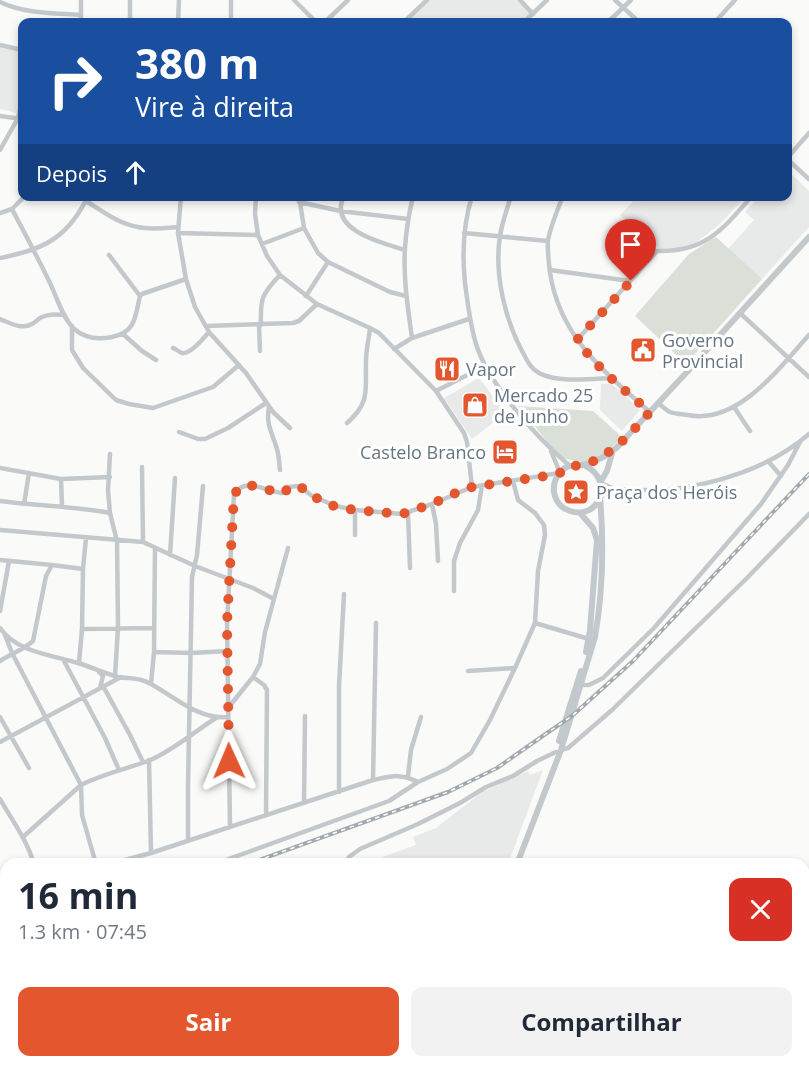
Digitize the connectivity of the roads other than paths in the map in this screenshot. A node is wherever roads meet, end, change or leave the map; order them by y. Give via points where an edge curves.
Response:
1 (81, 0) edge
2 (130, 0) edge
3 (179, 0) edge
4 (231, 0) edge
5 (294, 0) edge
6 (348, 0) edge
7 (427, 0) edge
8 (520, 0) edge
9 (547, 0) edge
10 (615, 0) edge
11 (631, 0) edge
12 (735, 0) edge
13 (0, 2) edge
14 (623, 8) junction
15 (533, 14) junction
16 (81, 15) joint
17 (130, 18) edge
18 (178, 18) edge
19 (231, 18) edge
20 (312, 18) edge
21 (329, 18) edge
22 (408, 18) edge
23 (528, 18) edge
24 (612, 18) edge
25 (634, 18) edge
26 (719, 18) edge
27 (1, 45) edge
28 (18, 49) edge
29 (0, 53) edge
30 (0, 116) edge
31 (18, 118) edge
32 (18, 121) edge
33 (809, 133) edge
34 (0, 150) edge
35 (792, 154) edge
36 (792, 163) edge
37 (809, 179) edge
38 (20, 201) edge
39 (86, 201) edge
40 (90, 201) edge
41 (181, 201) edge
42 (256, 201) edge
43 (299, 201) edge
44 (303, 201) edge
45 (342, 201) edge
46 (412, 201) edge
47 (470, 201) edge
48 (510, 201) edge
49 (561, 201) edge
50 (748, 201) edge
51 (12, 209) junction
52 (340, 211) junction
53 (0, 213) edge
54 (408, 219) junction
55 (304, 228) junction
56 (178, 230) junction
57 (464, 233) junction
58 (258, 235) junction
59 (500, 237) junction
60 (809, 237) edge
61 (548, 241) junction
62 (262, 244) junction
63 (34, 250) junction
64 (405, 250) junction
65 (109, 255) dead end
66 (0, 258) edge
67 (328, 262) junction
68 (550, 270) junction
69 (280, 275) junction
70 (186, 279) junction
71 (631, 281) junction
72 (140, 296) junction
73 (306, 296) junction
74 (406, 296) junction
75 (317, 304) junction
76 (740, 313) junction
77 (64, 315) junction
78 (0, 319) edge
79 (469, 319) junction
80 (260, 325) junction
81 (72, 326) junction
82 (206, 326) junction
83 (370, 328) junction
84 (209, 332) junction
85 (123, 334) junction
86 (809, 335) edge
87 (412, 338) junction
88 (577, 340) junction
89 (174, 348) dead end
90 (394, 349) junction
91 (260, 351) dead end
92 (788, 358) junction
93 (156, 360) dead end
94 (239, 365) junction
95 (485, 366) junction
96 (809, 377) edge
97 (611, 378) junction
98 (436, 391) junction
99 (658, 403) junction
100 (268, 405) junction
101 (734, 407) junction
102 (650, 412) junction
103 (347, 423) dead end
104 (290, 428) dead end
105 (750, 431) dead end
106 (178, 432) dead end
107 (809, 434) edge
108 (800, 442) junction
109 (551, 449) junction
110 (614, 450) junction
111 (110, 454) dead end
112 (768, 460) junction
113 (584, 465) junction
114 (570, 466) junction
115 (142, 467) dead end
116 (0, 470) edge
117 (280, 470) dead end
118 (29, 473) junction
119 (559, 473) junction
120 (781, 476) junction
121 (110, 477) junction
122 (175, 478) dead end
123 (61, 479) junction
124 (513, 481) junction
125 (601, 482) junction
126 (483, 485) junction
127 (203, 486) dead end
128 (472, 487) junction
129 (617, 490) junction
130 (601, 496) junction
131 (0, 501) edge
132 (24, 504) junction
133 (432, 504) junction
134 (62, 506) junction
135 (355, 510) junction
136 (408, 512) junction
137 (110, 513) junction
138 (580, 513) junction
139 (809, 514) edge
140 (0, 530) edge
141 (355, 535) dead end
142 (86, 538) junction
143 (117, 541) junction
144 (143, 542) junction
145 (155, 548) junction
146 (288, 548) dead end
147 (170, 555) junction
148 (0, 560) edge
149 (9, 561) junction
150 (438, 561) dead end
151 (38, 564) junction
152 (52, 565) junction
153 (195, 566) junction
154 (410, 568) dead end
155 (83, 569) junction
156 (46, 576) junction
157 (230, 579) junction
158 (454, 591) dead end
159 (345, 594) dead end
160 (274, 599) junction
161 (0, 611) edge
162 (376, 623) dead end
163 (535, 623) junction
164 (0, 628) edge
165 (118, 628) junction
166 (154, 628) junction
167 (82, 629) junction
168 (5, 635) junction
169 (589, 639) junction
170 (33, 641) junction
171 (26, 647) junction
172 (35, 651) junction
173 (228, 651) junction
174 (154, 652) junction
175 (12, 653) junction
176 (191, 653) junction
177 (63, 659) junction
178 (0, 661) edge
179 (79, 663) junction
180 (515, 668) junction
181 (97, 670) junction
182 (468, 671) dead end
183 (118, 677) junction
184 (253, 677) junction
185 (151, 684) junction
186 (581, 685) junction
187 (101, 687) junction
188 (82, 698) junction
189 (189, 707) junction
190 (228, 708) junction
191 (305, 716) dead end
192 (0, 717) edge
193 (228, 717) junction
194 (421, 717) dead end
195 (46, 718) junction
196 (216, 718) junction
197 (11, 737) junction
198 (189, 738) junction
199 (0, 742) edge
200 (559, 751) junction
201 (149, 760) junction
202 (143, 762) junction
203 (29, 768) dead end
204 (119, 770) junction
205 (408, 776) junction
206 (373, 780) junction
207 (418, 782) junction
208 (81, 786) junction
209 (339, 792) junction
210 (0, 799) edge
211 (304, 803) junction
212 (266, 815) junction
213 (230, 827) junction
214 (23, 837) junction
215 (188, 840) junction
216 (151, 853) junction
217 (32, 858) edge
218 (94, 858) edge
219 (132, 858) edge
220 (232, 858) edge
221 (350, 858) edge
222 (519, 858) edge

1 - 16 street
2 - 17 street
3 - 18 street
4 - 19 street
5 - 20 street
6 - 21 street
7 - 22 street
8 - 15 street
9 - 15 street
10 - 14 street
11 - 14 street
12 - 26 street
13 - 16 street via 28,11
14 - 24 street
14 - 25 street
15 - 23 street
27 - 28 street
27 - 29 street
30 - 31 street
32 - 34 street
33 - 35 street
36 - 37 street
38 - 51 street
39 - 63 street via 65,230
40 - 56 street via 125,224
41 - 56 street
42 - 58 street
43 - 55 street
44 - 52 street
45 - 52 street
46 - 54 street
47 - 57 street
48 - 59 street
49 - 61 street
50 - 71 street via 727,225 701,243 673,252 657,251
51 - 53 street
51 - 63 street
52 - 54 street
52 - 64 street via 356,231
54 - 64 street
55 - 62 street
55 - 67 street
56 - 58 street
56 - 70 street
57 - 59 street
57 - 79 street
58 - 62 street
59 - 61 street
59 - 97 street via 500,284 505,306 513,335 532,368 556,378
60 - 76 street
61 - 68 street
62 - 69 street
63 - 66 street
63 - 77 street
64 - 74 street
65 - 72 street
67 - 73 street
67 - 74 street
68 - 71 street
68 - 88 street via 559,308
69 - 73 street
69 - 80 street via 264,294
70 - 72 street
70 - 82 street
71 - 88 street
72 - 85 street via 133,325
73 - 75 street
74 - 87 street
75 - 80 street via 299,321
75 - 83 street
76 - 92 street
76 - 99 street
77 - 78 street via 41,317 26,326
77 - 81 street
79 - 87 street
79 - 95 street
80 - 82 street
80 - 91 street
81 - 85 street via 95,339
81 - 94 street via 72,350 83,368 116,400 129,404 153,408 213,387
82 - 84 street
83 - 90 street
83 - 103 street via 366,394 362,407
84 - 89 street via 186,353
84 - 94 street
85 - 93 street
86 - 92 street
87 - 90 street
88 - 97 street
90 - 98 street
92 - 96 street
92 - 101 street via 750,397
94 - 100 street
95 - 98 street
95 - 109 street
97 - 102 street
98 - 128 street via 464,433
99 - 101 street via 670,412 697,417
99 - 102 street
100 - 104 street
100 - 106 street via 205,439
100 - 117 street via 268,425 277,447
101 - 105 street
102 - 110 street
107 - 108 street
108 - 112 street
108 - 120 street
109 - 114 street
109 - 119 street
110 - 113 street
110 - 125 street
111 - 121 street
112 - 120 street
112 - 129 street via 725,480 688,488
113 - 114 street
113 - 125 street
114 - 119 street
115 - 144 street
116 - 118 street
118 - 123 street
118 - 132 street
119 - 124 street
119 - 138 street via 554,489 559,504
120 - 186 street via 654,628 603,678
121 - 123 street
121 - 137 street
122 - 147 street
123 - 134 street
124 - 126 street
124 - 163 street via 518,500 536,513 544,525
125 - 129 street
125 - 130 street
126 - 128 street
126 - 158 street via 478,510 454,561
127 - 153 street
128 - 133 street
129 - 130 street
130 - 138 street via 594,506
130 - 186 street via 598,619
131 - 132 street
132 - 134 street
133 - 136 street
133 - 150 street
134 - 137 street
135 - 136 street
135 - 141 street
135 - 157 street via 336,507 297,486 282,493 242,485 234,495
136 - 154 street
137 - 143 street
138 - 169 street via 593,528 597,540
139 - 200 street via 612,710 568,748
140 - 142 street
142 - 143 street
142 - 155 street
143 - 144 street
143 - 165 street
144 - 145 street
145 - 147 street
145 - 166 street
146 - 160 street
147 - 153 street
148 - 149 street
149 - 151 street
149 - 161 street
151 - 152 street
151 - 156 street
152 - 155 street
152 - 156 street
153 - 157 street
153 - 176 street
155 - 167 street
156 - 170 street
157 - 160 street
157 - 173 street
159 - 209 street via 340,647
160 - 184 street via 260,664
162 - 206 street
163 - 169 street
163 - 180 street
164 - 168 street
165 - 166 street
165 - 167 street
165 - 183 street
166 - 174 street
167 - 179 street
168 - 171 street
168 - 175 street
169 - 200 street
170 - 171 street
170 - 172 street
171 - 172 street
171 - 175 street
172 - 177 street
173 - 176 street
173 - 190 street
174 - 176 street
174 - 185 street
175 - 178 street
175 - 195 street
176 - 189 street
177 - 179 street
177 - 188 street
179 - 181 street
180 - 182 street
180 - 207 street via 471,753
181 - 183 street
181 - 187 street via 103,676
183 - 185 street
183 - 187 street
184 - 190 street
184 - 212 street via 267,690
185 - 189 street
186 - 200 street
187 - 188 street
187 - 202 street
188 - 195 street
188 - 204 street
189 - 196 street
189 - 198 street
190 - 193 street
191 - 211 street
192 - 197 street
193 - 196 street
193 - 213 street
194 - 205 street
195 - 197 street
195 - 208 street
196 - 198 street
197 - 199 street
197 - 203 street
198 - 201 street
198 - 215 street
200 - 221 street via 360,849
200 - 222 street
201 - 202 street
201 - 216 street
202 - 204 street
204 - 208 street
205 - 206 street
205 - 207 street
206 - 209 street
207 - 220 street via 389,801
208 - 214 street
208 - 218 street via 82,815
209 - 211 street
210 - 214 street
211 - 212 street
212 - 213 street
213 - 215 street
214 - 217 street
215 - 216 street
216 - 219 street

